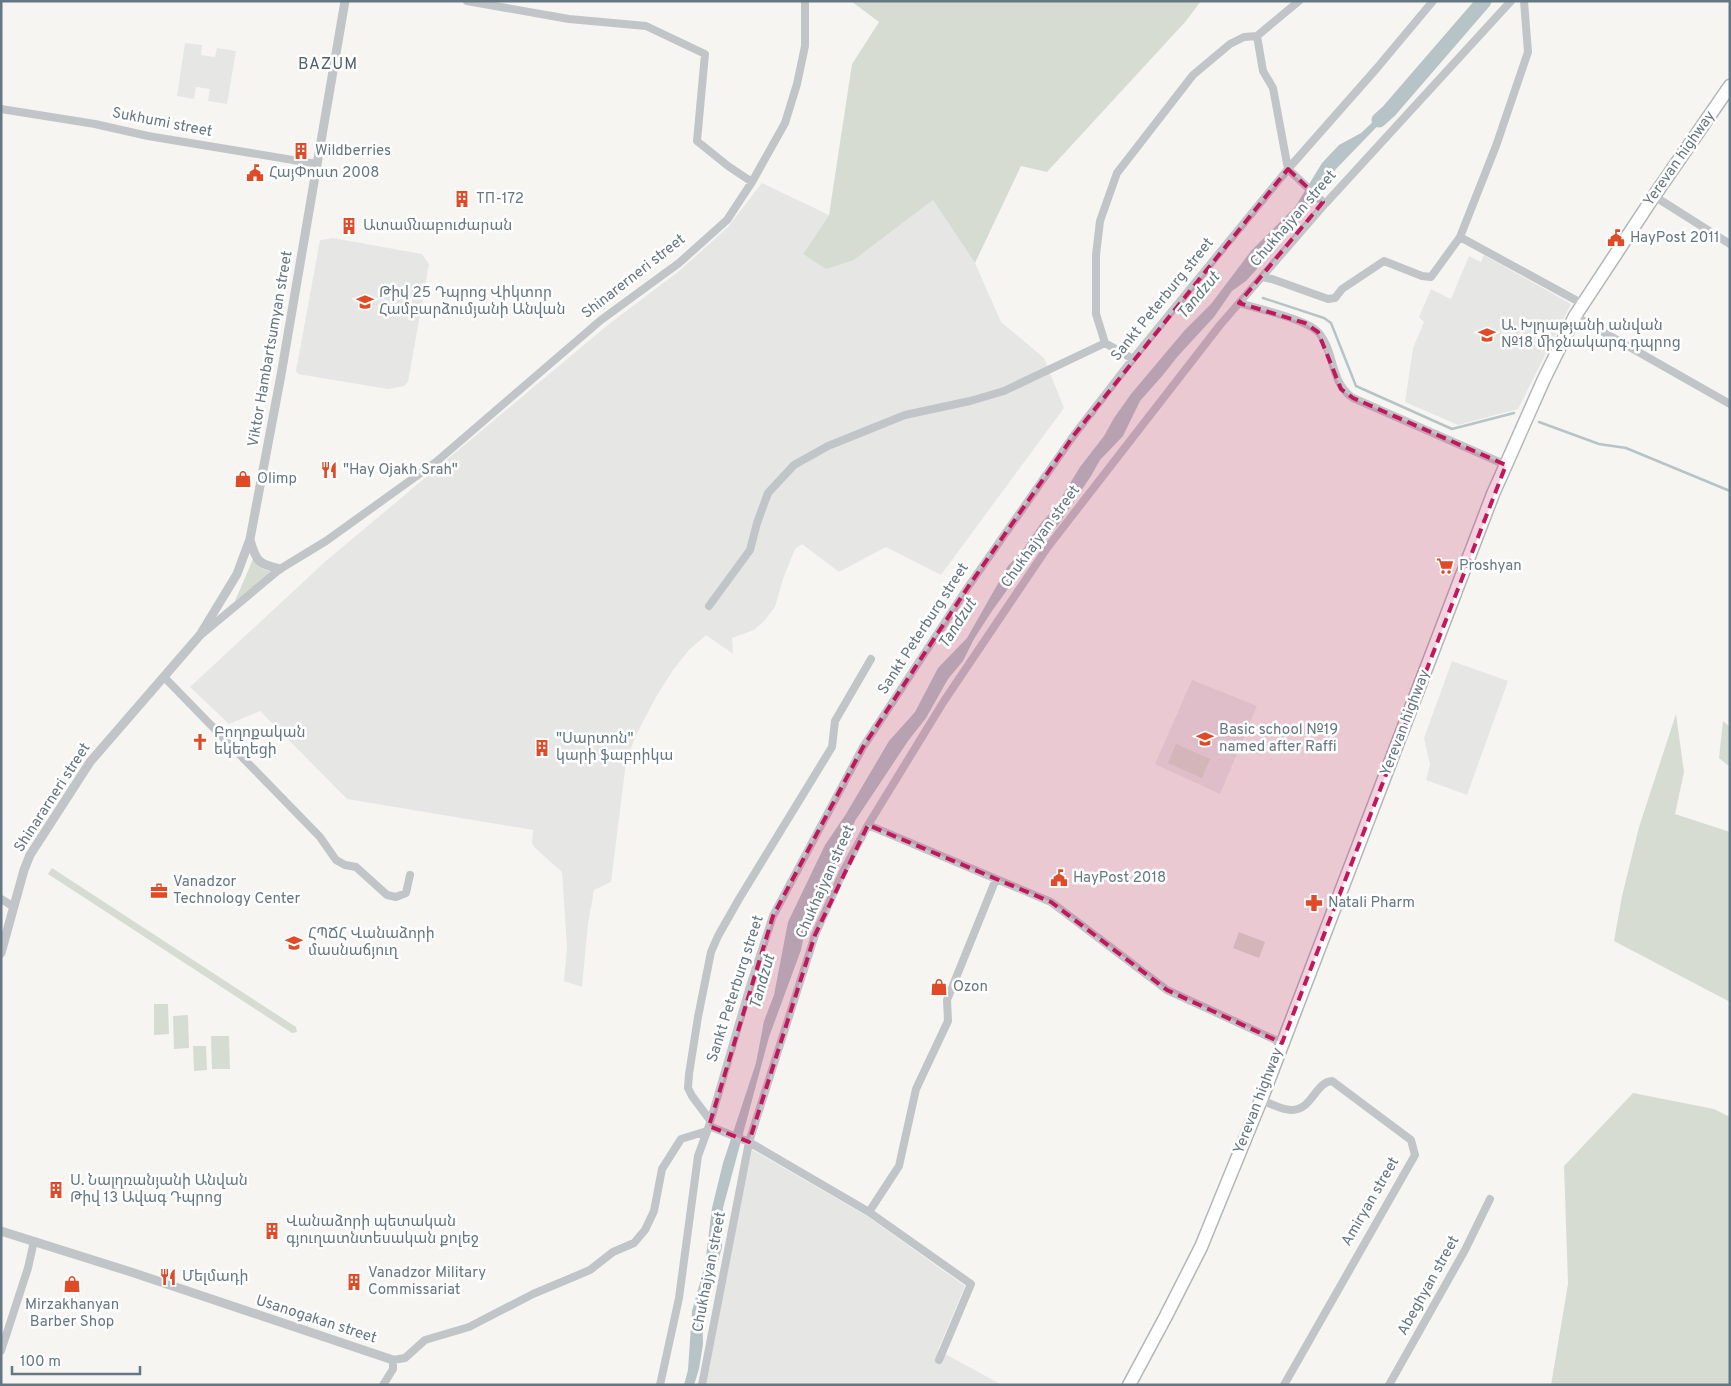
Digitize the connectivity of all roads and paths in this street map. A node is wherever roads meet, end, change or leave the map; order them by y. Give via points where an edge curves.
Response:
1 (345, 1) edge
2 (467, 1) edge
3 (805, 1) edge
4 (1299, 1) edge
5 (1433, 1) edge
6 (1511, 1) edge
7 (1524, 1) edge
8 (1257, 36) junction
9 (1730, 86) edge
10 (1, 109) edge
11 (317, 164) junction
12 (1288, 169) junction
13 (752, 182) junction
14 (1654, 196) junction
15 (1323, 201) junction
16 (1460, 237) junction
17 (1730, 244) edge
18 (1262, 277) junction
19 (1239, 303) junction
20 (1583, 304) junction
21 (1575, 316) junction
22 (1105, 343) junction
23 (1133, 359) junction
24 (1730, 404) edge
25 (1506, 465) junction
26 (250, 539) junction
27 (280, 569) junction
28 (710, 606) dead end
29 (200, 635) junction
30 (871, 659) dead end
31 (165, 678) junction
32 (868, 825) junction
33 (410, 875) dead end
34 (996, 879) junction
35 (1, 899) edge
36 (14, 907) junction
37 (1, 952) edge
38 (1282, 1043) junction
39 (1260, 1100) junction
40 (709, 1126) junction
41 (746, 1141) junction
42 (1490, 1199) dead end
43 (869, 1212) junction
44 (1, 1231) edge
45 (34, 1241) junction
46 (1, 1351) edge
47 (393, 1360) junction
48 (939, 1360) dead end
49 (383, 1385) edge
50 (660, 1385) edge
51 (702, 1385) edge
52 (1129, 1385) edge
53 (1284, 1385) edge
54 (1389, 1385) edge

1 - 11 street, Viktor Hambartsumyan street
2 - 13 street via 569,19 646,26 705,54 697,141
3 - 13 street, Shinarerneri street via 805,46 792,100 785,123
4 - 8 street
5 - 12 street, Sankt Peterburg street
6 - 15 street, Chukhajyan street
7 - 16 street via 1528,52
8 - 12 street via 1263,71 1273,88
8 - 22 street via 1244,37 1230,44 1193,75 1117,173 1100,221 1096,254 1096,314
9 - 14 highway, Yerevan highway
10 - 11 street, Sukhumi street
11 - 26 street, Viktor Hambartsumyan street
12 - 15 street
12 - 23 street, Sankt Peterburg street
13 - 27 street, Shinarerneri street via 727,220 679,262 600,320 436,462 326,541
14 - 17 street
14 - 20 highway, Yerevan highway
15 - 18 street, Chukhajyan street
16 - 18 street via 1431,277 1384,261 1342,289 1335,298
16 - 20 street
18 - 19 street, Chukhajyan street
19 - 25 street via 1305,323 1318,332 1341,389 1353,398
19 - 32 street, Chukhajyan street via 1047,548 944,701
20 - 21 highway, Yerevan highway
21 - 24 street
21 - 25 highway, Yerevan highway
22 - 23 street
22 - 28 street via 1004,391 905,415 828,446 794,465 768,493 750,550
23 - 40 street, Sankt Peterburg street via 1074,435 973,579 863,747 773,916
25 - 38 highway, Yerevan highway
26 - 27 street via 259,562
26 - 29 street, Viktor Hambartsumyan street via 238,574
27 - 29 street, Shinarerneri street
29 - 31 street, Viktor Hambartsumyan street
30 - 40 street via 835,721 832,747 739,899 711,952 688,1088
31 - 33 street via 320,837 336,860 356,867 387,895 396,897 406,893
31 - 36 street, Shinararneri street via 90,762 30,855
32 - 34 street
32 - 41 street, Chukhajyan street via 815,935
34 - 38 street via 1050,902 1167,990
34 - 43 street via 946,1000 948,1020 916,1088 899,1166
35 - 36 street
36 - 37 street, Shinararneri street
38 - 39 highway, Yerevan highway
39 - 52 highway, Yerevan highway via 1201,1246
39 - 53 street, Amiryan street via 1288,1110 1298,1110 1311,1101 1323,1085 1332,1081 1411,1140 1415,1155
40 - 41 street
40 - 47 street via 681,1139 662,1169 654,1211 634,1243 613,1252 590,1270 468,1327 425,1340 405,1358
40 - 50 street, Sankt Peterburg street via 698,1156 678,1298
41 - 43 street
41 - 51 street, Chukhajyan street
42 - 54 street, Abeghyan street
43 - 48 street via 971,1284
44 - 45 street, Usanogakan street
45 - 46 street
45 - 47 street, Usanogakan street
47 - 49 street via 393,1369

